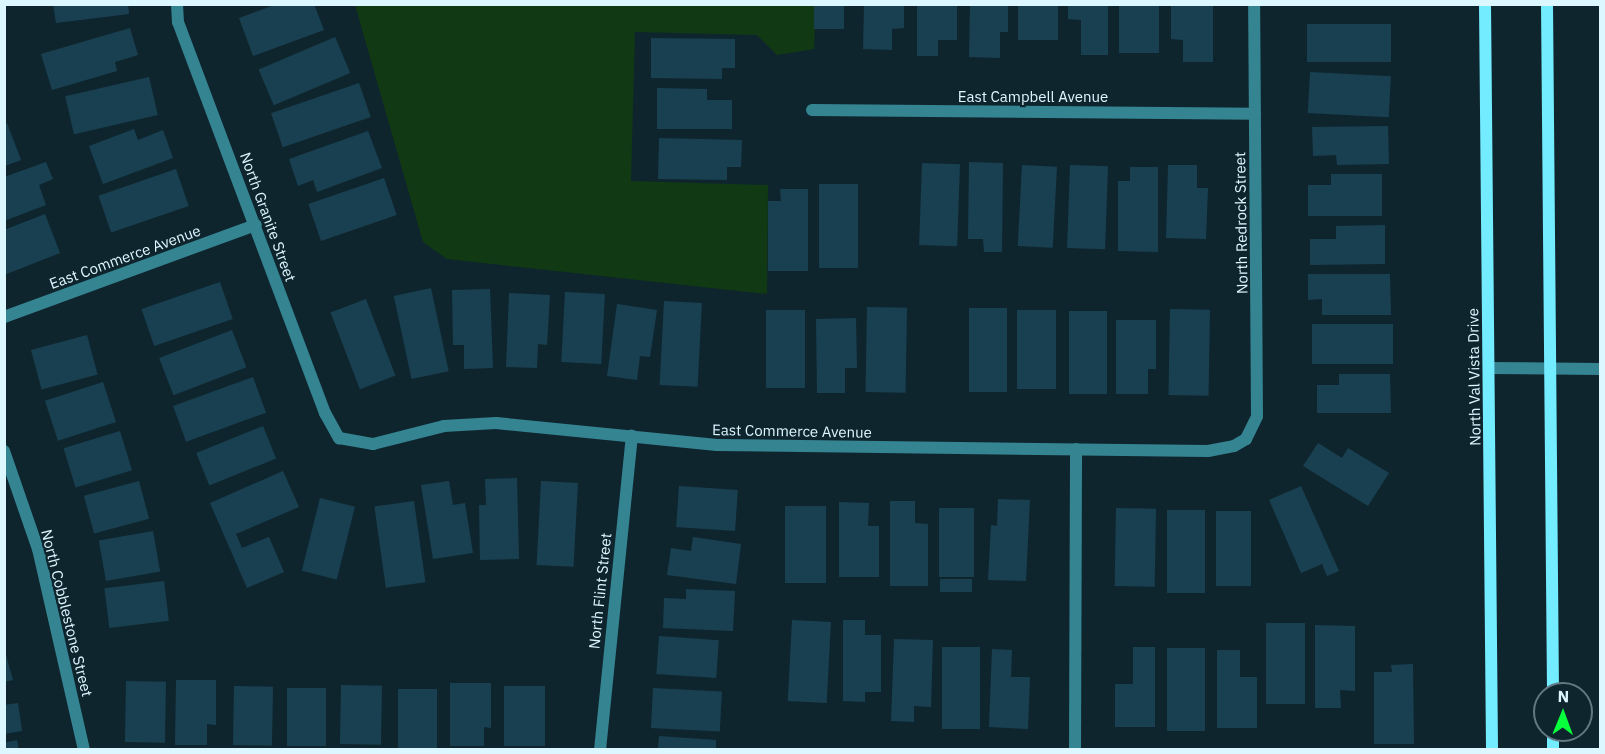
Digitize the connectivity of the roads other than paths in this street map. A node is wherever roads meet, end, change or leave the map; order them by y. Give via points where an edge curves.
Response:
1 (177, 4) edge
2 (1254, 4) edge
3 (1485, 4) edge
4 (1547, 4) edge
5 (812, 110) dead end
6 (1255, 114) junction
7 (256, 225) junction
8 (4, 317) edge
9 (1489, 368) junction
10 (1550, 368) junction
11 (1600, 369) edge
12 (632, 436) junction
13 (339, 438) joint
14 (1246, 439) joint
15 (1076, 449) junction
16 (4, 451) edge
17 (1553, 682) edge
18 (84, 750) edge
19 (600, 750) edge
20 (1075, 750) edge
21 (1492, 750) edge

1 - 7 street, North Granite Street via 178,22
2 - 6 street, North Redrock Street
3 - 9 main road, North Val Vista Drive
4 - 10 main road
5 - 6 street, East Campbell Avenue
6 - 14 street, North Redrock Street via 1258,403 1253,428
7 - 8 street, East Commerce Avenue
7 - 13 street, North Granite Street via 325,412
9 - 10 street
9 - 21 main road, North Val Vista Drive
10 - 11 street
10 - 17 main road
12 - 13 street, East Commerce Avenue via 496,423 428,429 373,444
12 - 15 street, East Commerce Avenue via 717,445
12 - 19 street, North Flint Street
14 - 15 street, East Commerce Avenue via 1234,446 1208,451
15 - 20 street
16 - 18 street, North Cobblestone Street via 38,549

